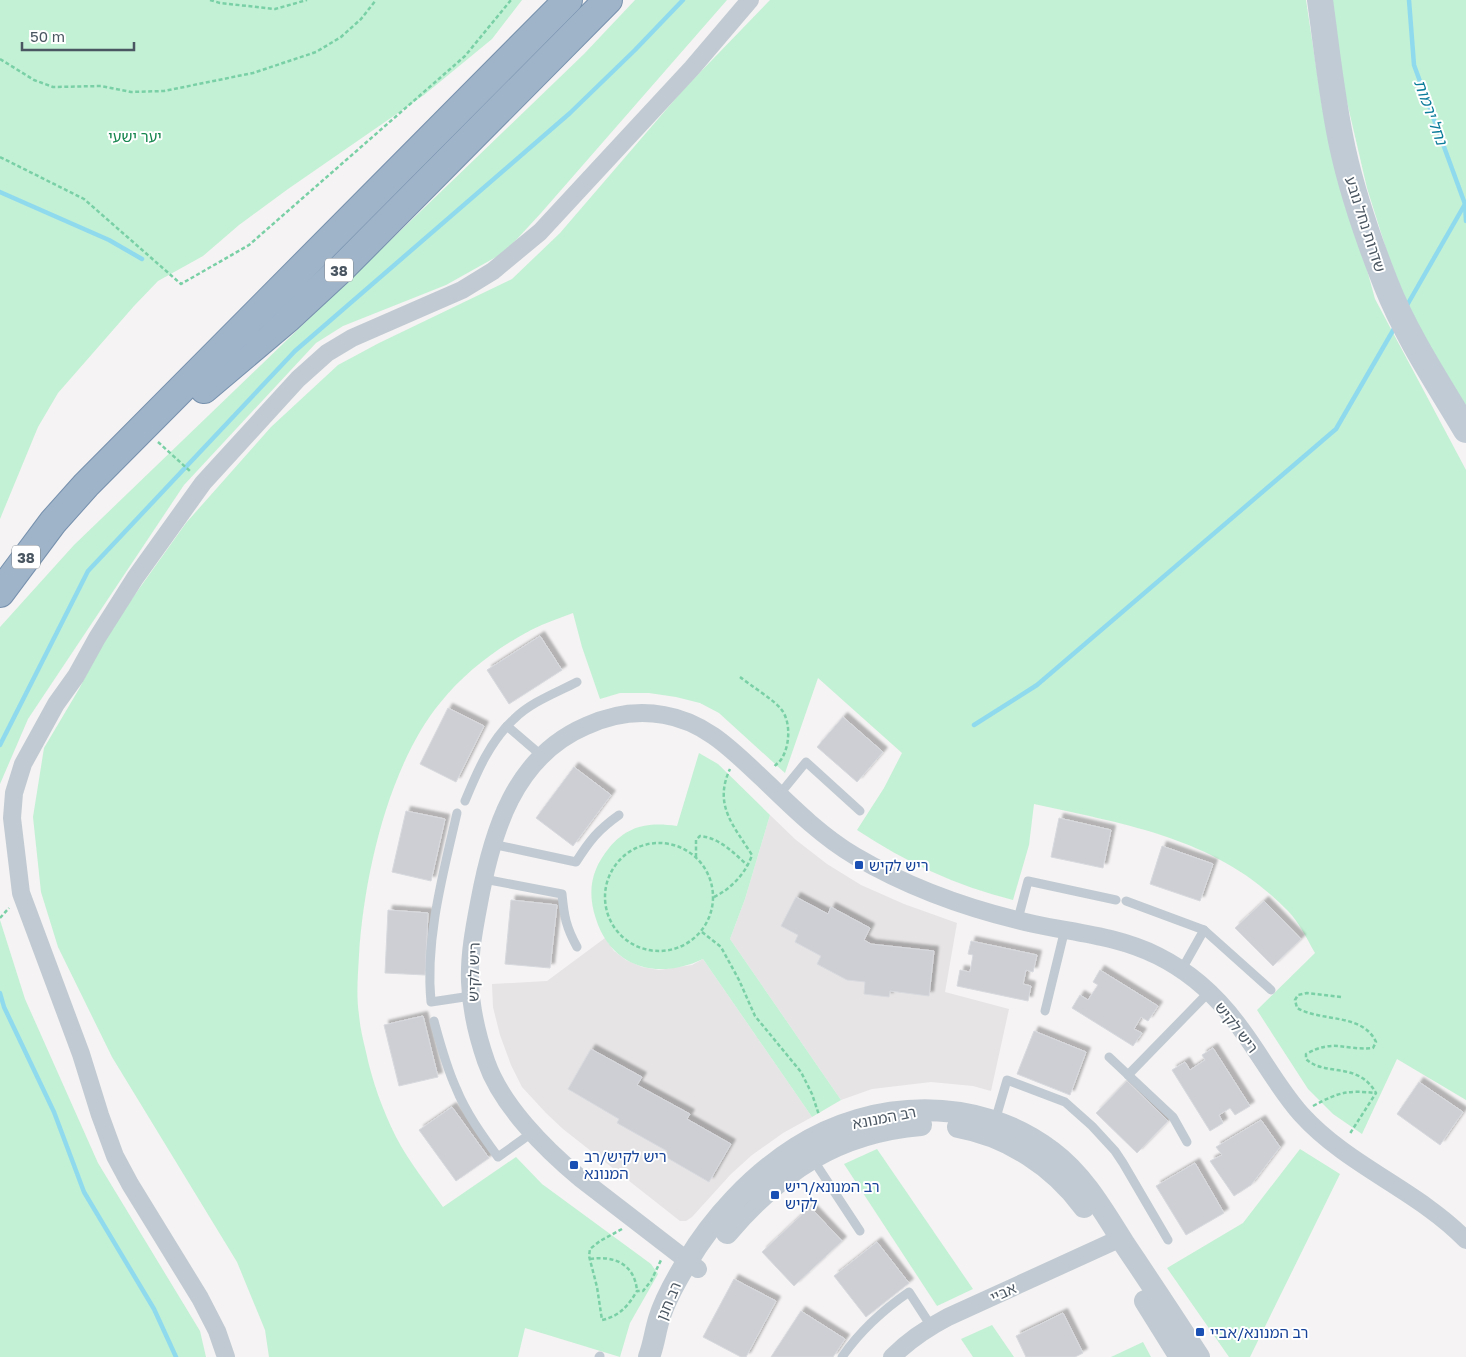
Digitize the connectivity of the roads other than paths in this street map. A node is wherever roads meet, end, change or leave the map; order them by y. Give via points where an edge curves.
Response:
1 (568, 0) edge
2 (608, 0) edge
3 (750, 0) edge
4 (1320, 0) edge
5 (1466, 430) edge
6 (53, 522) junction
7 (0, 593) edge
8 (577, 682) dead end
9 (507, 726) junction
10 (542, 756) junction
11 (779, 795) junction
12 (465, 801) dead end
13 (860, 811) dead end
14 (457, 813) dead end
15 (619, 815) dead end
16 (492, 844) junction
17 (484, 879) junction
18 (1116, 900) dead end
19 (1126, 901) dead end
20 (1018, 920) junction
21 (1065, 930) junction
22 (1204, 930) junction
23 (577, 947) dead end
24 (1182, 969) junction
25 (1271, 990) dead end
26 (1209, 992) junction
27 (471, 996) junction
28 (1045, 1011) dead end
29 (434, 1021) dead end
30 (1109, 1057) dead end
31 (1128, 1074) junction
32 (995, 1121) junction
33 (532, 1132) junction
34 (1187, 1142) dead end
35 (812, 1158) junction
36 (860, 1231) dead end
37 (1115, 1240) junction
38 (1168, 1240) dead end
39 (1466, 1240) edge
40 (693, 1265) junction
41 (930, 1326) junction
42 (653, 1353) edge
43 (226, 1357) edge
44 (842, 1357) edge
45 (892, 1357) edge
46 (1180, 1357) edge
47 (1200, 1357) edge

1 - 6 highway, 38
2 - 6 highway, 38 via 335,274
3 - 43 street via 679,82 540,232 515,254 462,290 352,338 327,353 298,379 203,483 135,578 56,704 23,764 14,793 12,818 21,893 76,1039 115,1156 200,1298
4 - 5 main road, שדרות נחל נובע via 1343,151 1360,212 1408,331
6 - 7 highway, 38
8 - 9 lane via 530,707
9 - 10 lane
9 - 12 lane via 484,758
10 - 11 street, ריש לקיש via 561,738 605,718 646,713 665,715 715,736
10 - 16 street, ריש לקיש via 515,791
11 - 13 lane via 806,762
11 - 20 street, ריש לקיש via 850,853 872,865 965,906
14 - 27 lane via 437,904 431,956 431,1002
15 - 16 lane via 599,830 576,862
16 - 17 street, ריש לקיש
17 - 23 lane via 562,894 568,930
17 - 27 street, ריש לקיש via 470,958
18 - 20 lane via 1028,881
19 - 22 lane
20 - 21 street, ריש לקיש
21 - 24 street, ריש לקיש via 1126,943
21 - 28 lane
22 - 24 lane
22 - 25 lane
24 - 26 street, ריש לקיש
26 - 31 lane
26 - 39 street, ריש לקיש via 1243,1031 1300,1113 1340,1150 1425,1205
27 - 33 street, ריש לקיש via 487,1066 502,1093
29 - 33 lane via 456,1088 498,1157
30 - 31 lane
31 - 34 lane via 1173,1118
32 - 37 street, רב המנונא via 1037,1141 1070,1167 1084,1182
32 - 38 lane via 1007,1080 1065,1102 1119,1156
32 - 40 street, רב המנונא via 948,1111 904,1111 859,1120 825,1133 795,1149 755,1180 716,1221
33 - 40 street, ריש לקיש via 563,1164
35 - 36 lane
35 - 37 street, רב המנונא via 845,1142 899,1127 948,1126 970,1130 1019,1150 1057,1176
35 - 40 street, רב המנונא via 759,1198
37 - 41 street, אביי
37 - 46 street, רב המנונא
37 - 47 street, רב המנונא
40 - 42 street, רב חנן via 665,1303 658,1321
41 - 44 lane via 909,1292 868,1324
41 - 45 street, אביי

